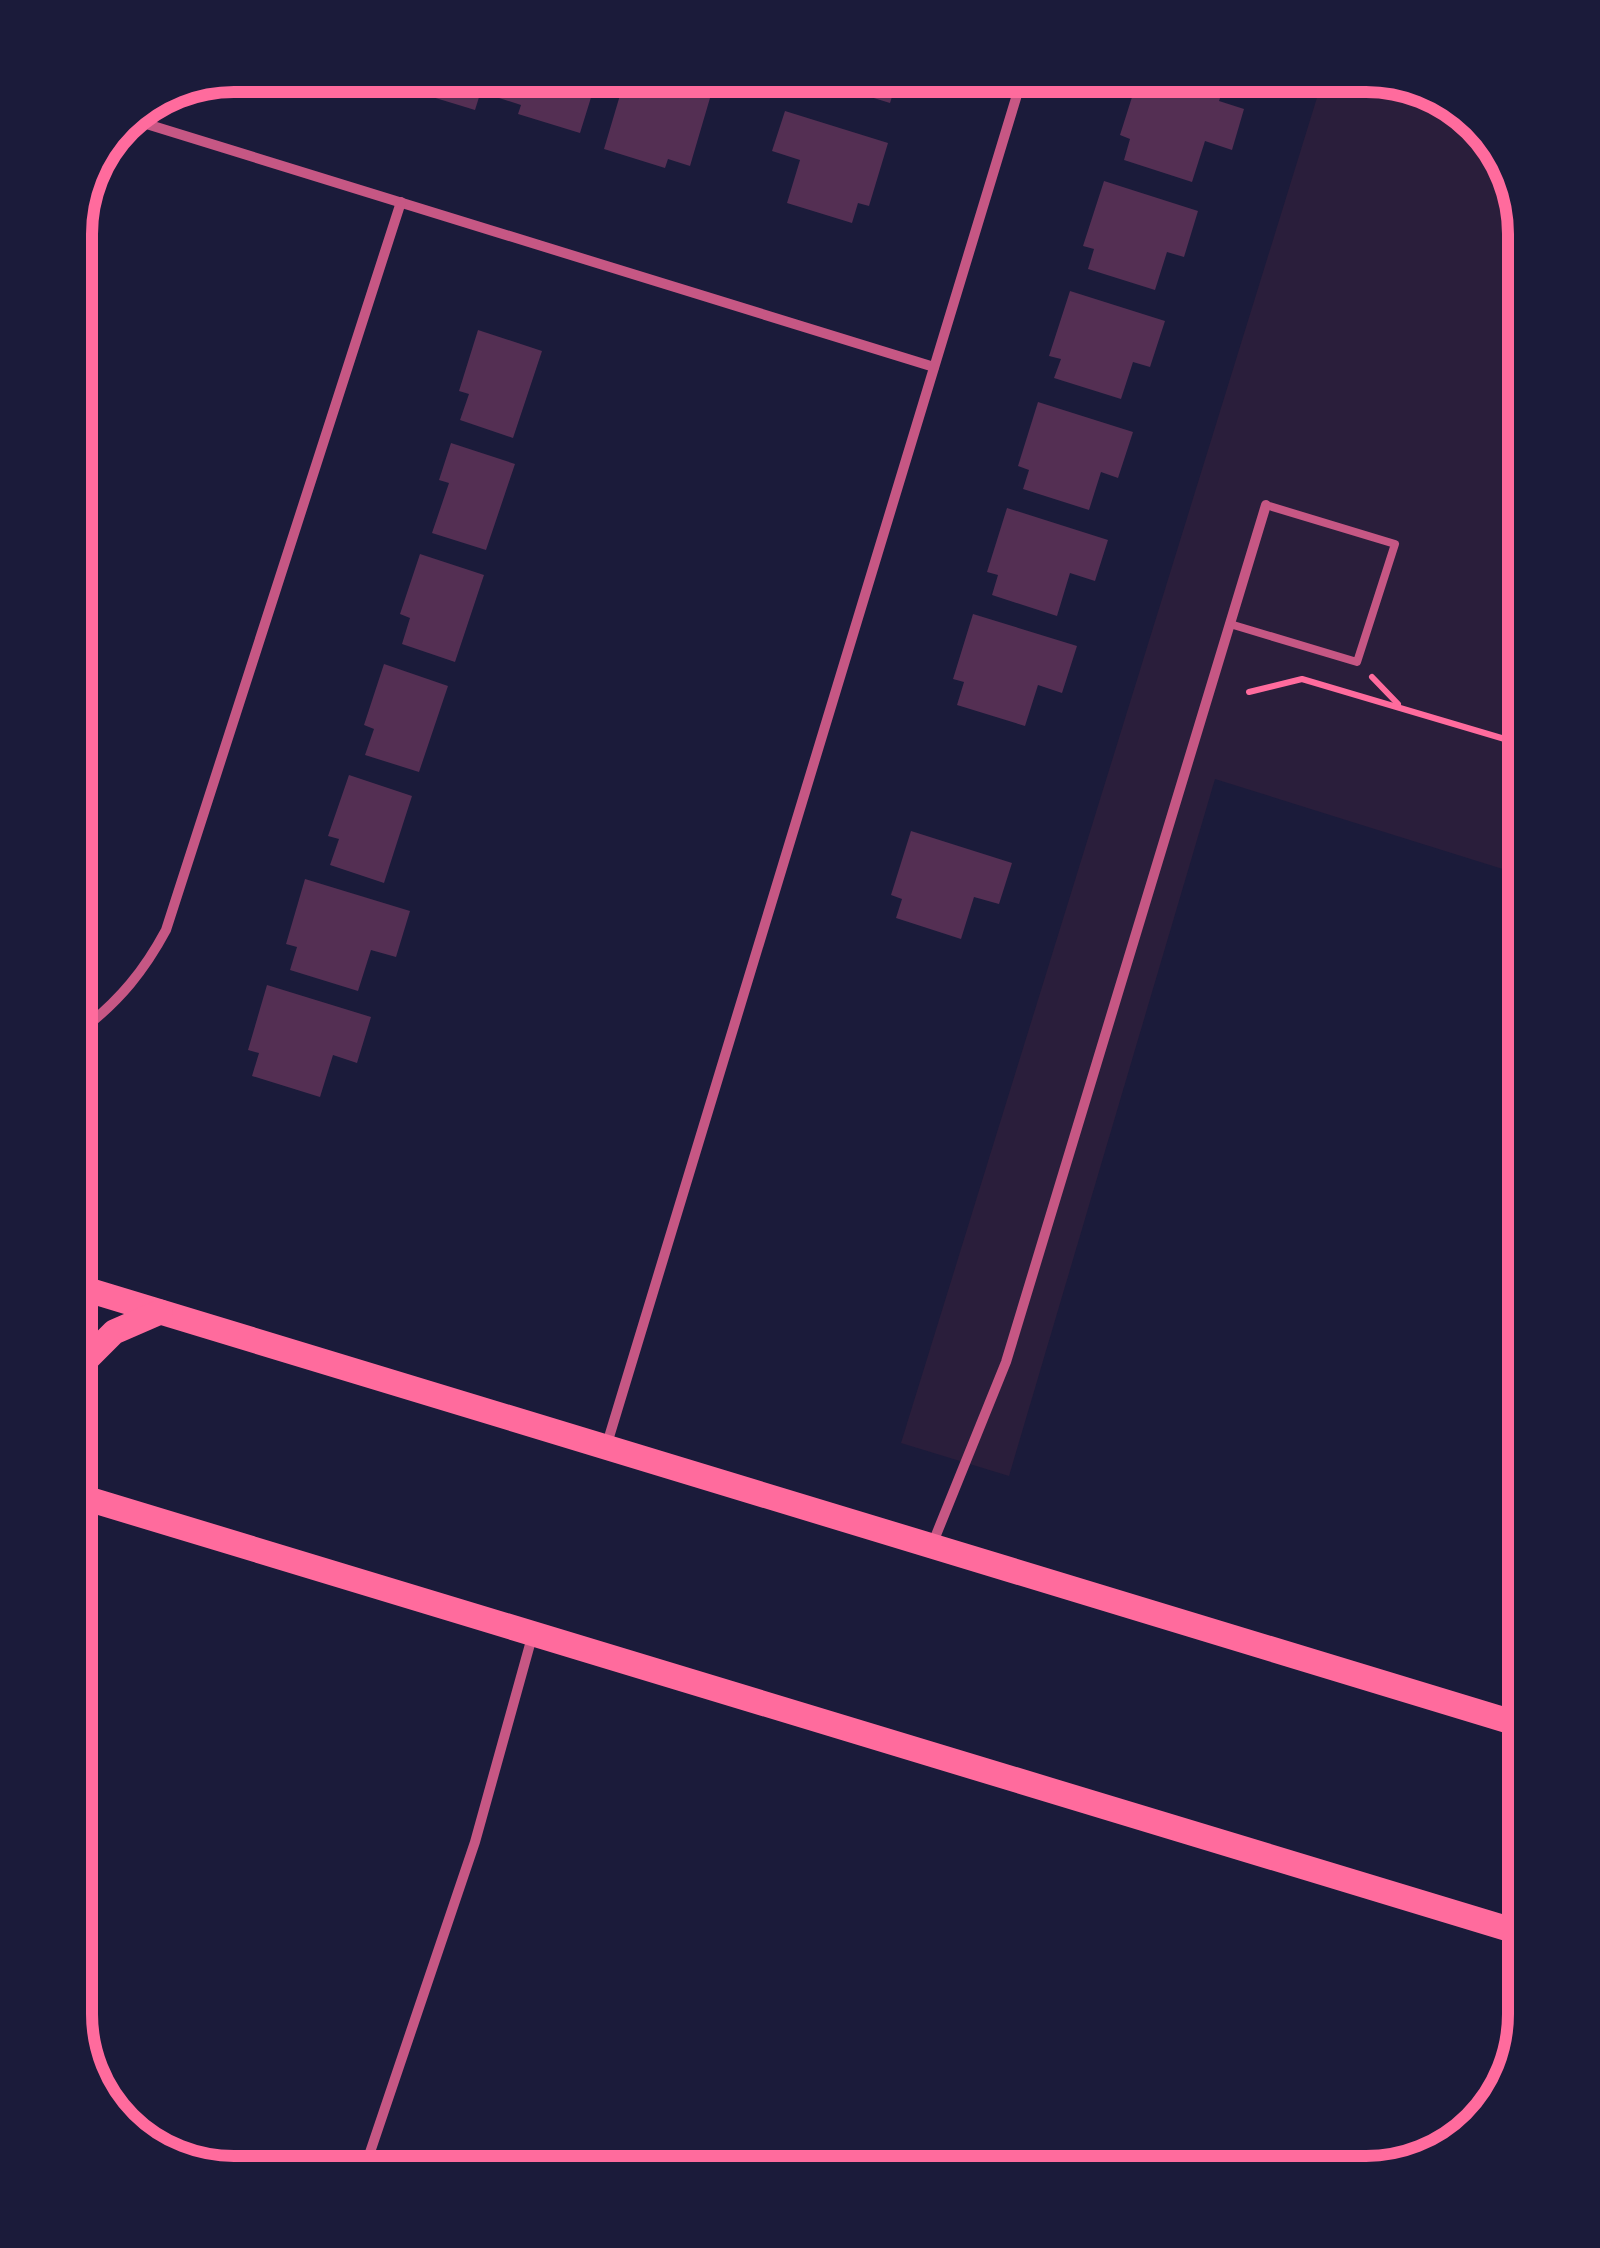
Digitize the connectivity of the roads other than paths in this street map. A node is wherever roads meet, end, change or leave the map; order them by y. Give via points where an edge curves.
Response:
1 (1017, 93) edge
2 (146, 124) edge
3 (401, 202) junction
4 (934, 367) junction
5 (1266, 505) joint
6 (1230, 624) junction
7 (93, 1022) edge
8 (92, 1291) edge
9 (160, 1312) junction
10 (92, 1354) edge
11 (606, 1446) junction
12 (92, 1500) edge
13 (932, 1546) junction
14 (532, 1636) junction
15 (1508, 1721) edge
16 (1508, 1929) edge
17 (369, 2155) edge

1 - 4 street
2 - 3 street
3 - 4 street
3 - 7 street via 166,930 146,969
4 - 11 street
5 - 6 street
5 - 6 lane via 1395,544 1357,662
6 - 13 street via 1006,1362
8 - 9 main road
9 - 10 main road via 114,1332
9 - 11 main road
11 - 13 main road
12 - 14 main road
13 - 15 main road
14 - 16 main road
14 - 17 street via 474,1842

